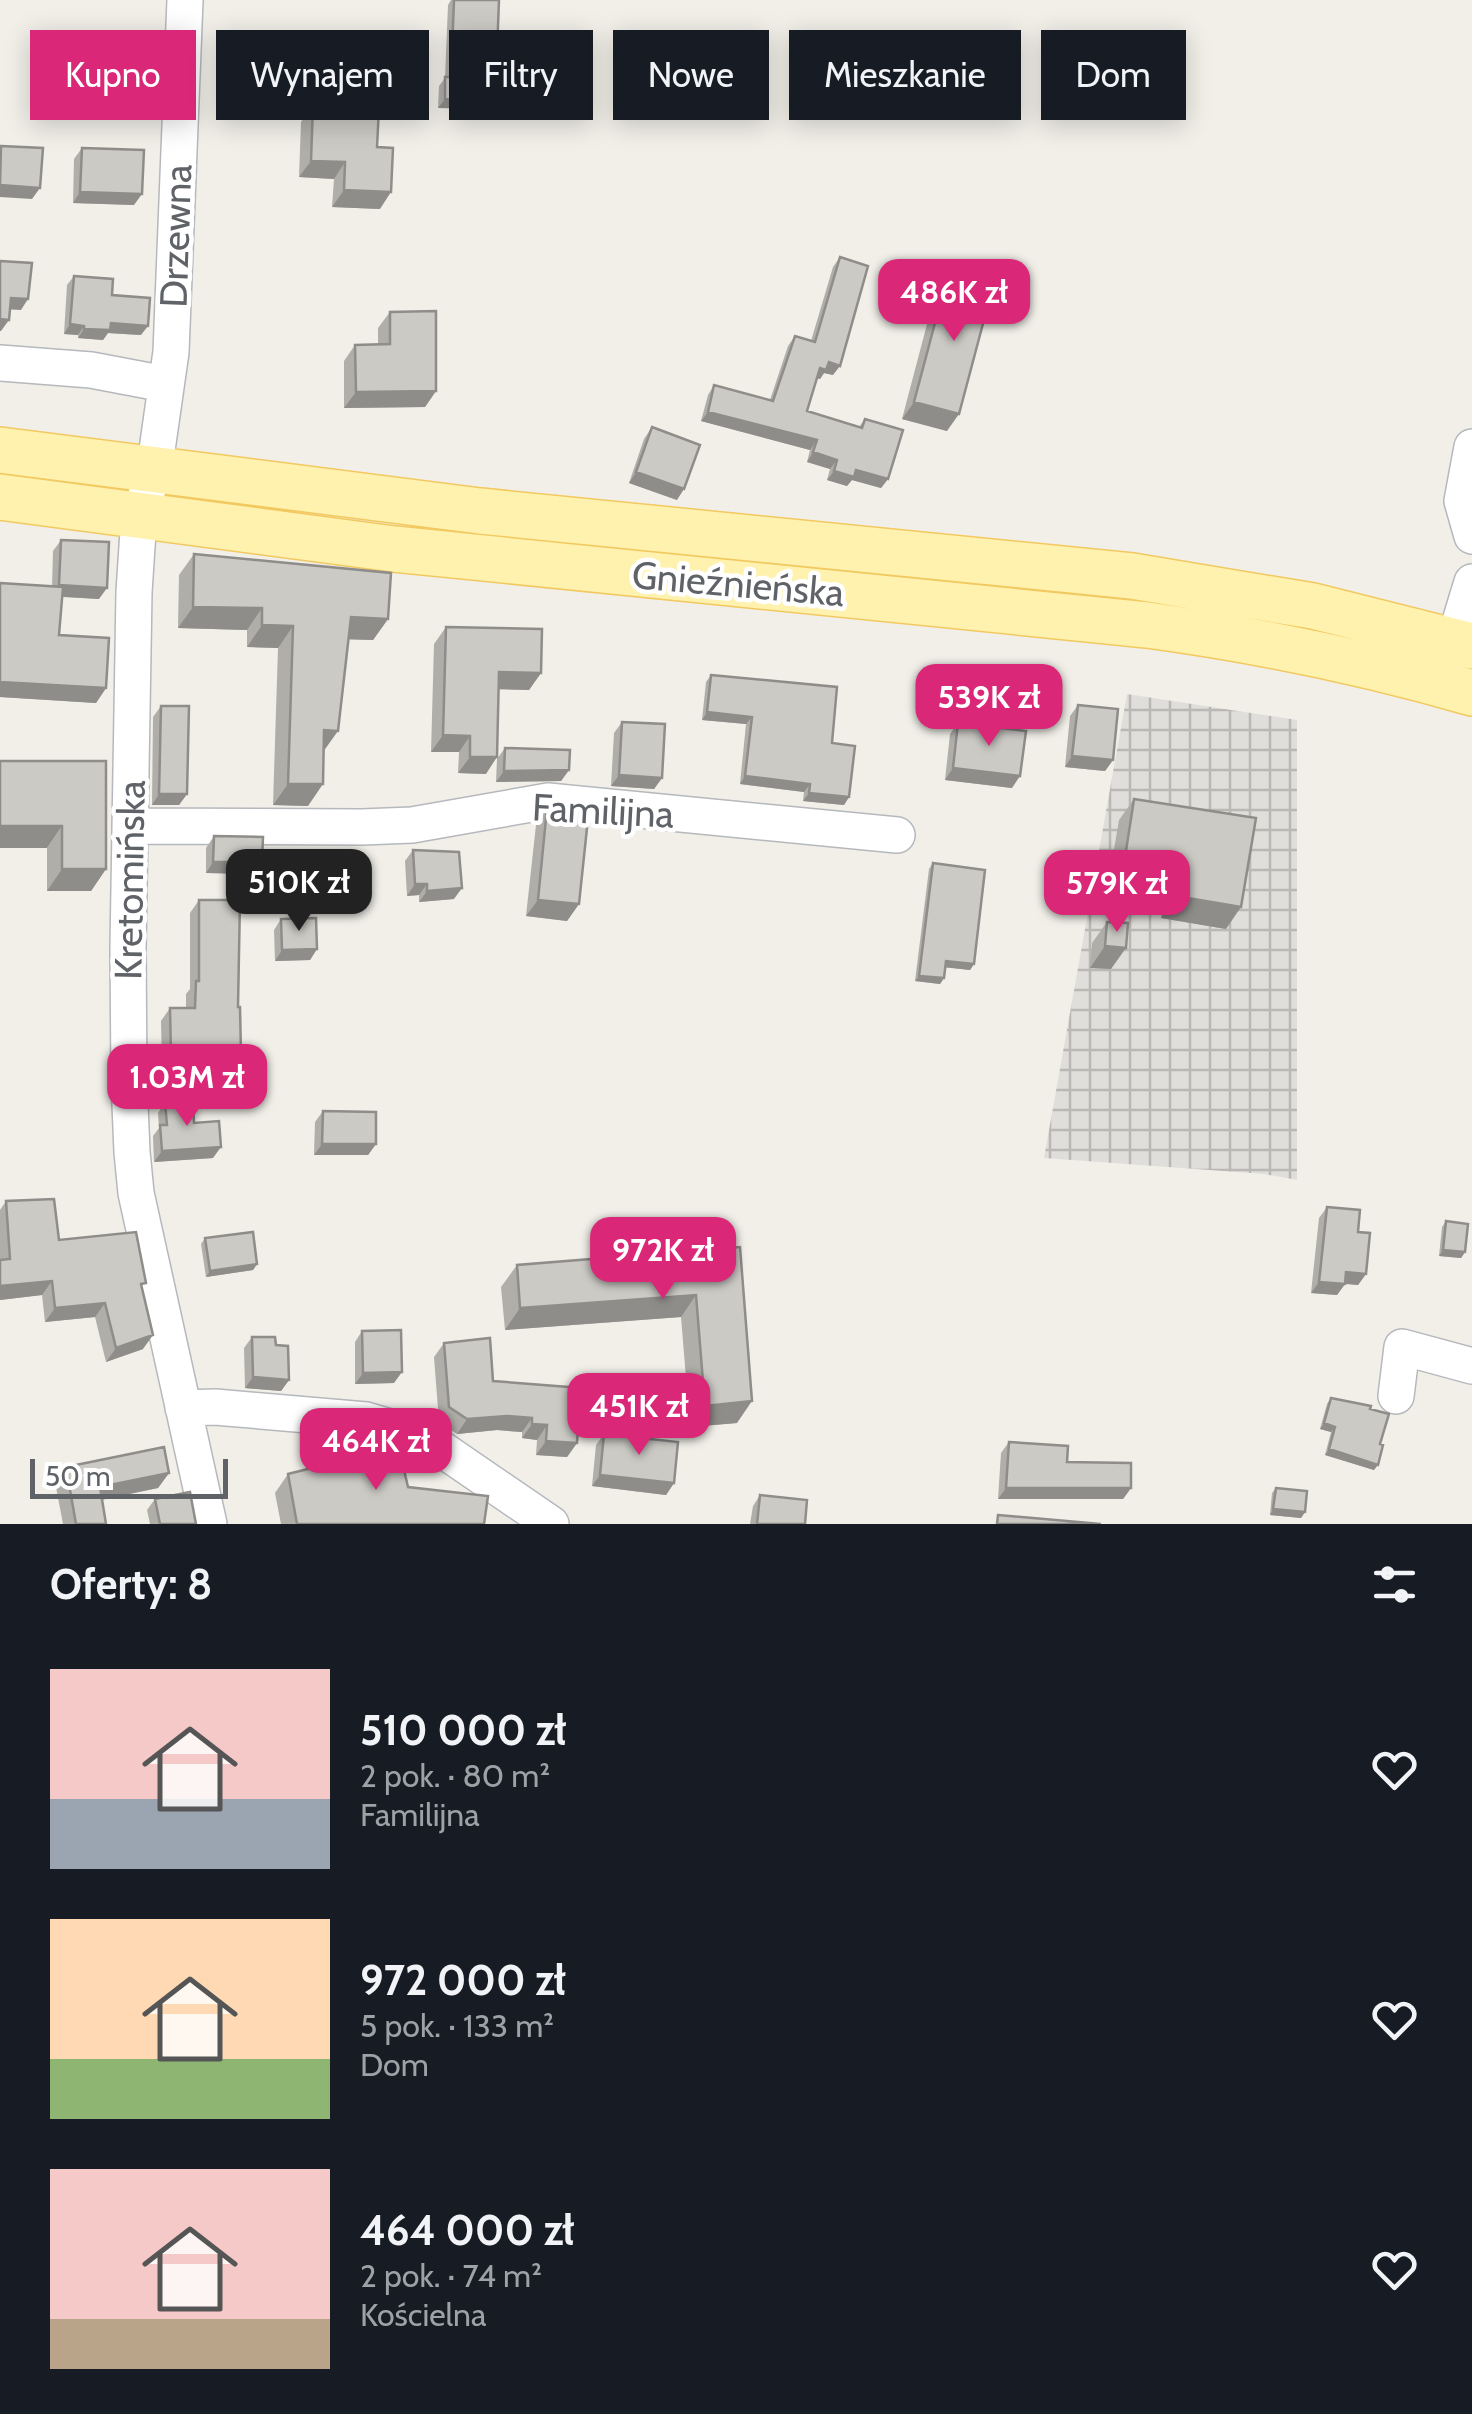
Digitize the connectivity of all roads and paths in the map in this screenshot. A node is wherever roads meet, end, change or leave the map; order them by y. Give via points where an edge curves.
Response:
1 (185, 0) edge
2 (0, 363) edge
3 (165, 384) junction
4 (1472, 447) edge
5 (0, 450) edge
6 (154, 471) junction
7 (0, 497) edge
8 (139, 516) junction
9 (1472, 536) edge
10 (1472, 582) edge
11 (1463, 644) edge
12 (1456, 688) edge
13 (130, 826) junction
14 (897, 834) dead end
15 (1472, 1366) edge
16 (1396, 1396) dead end
17 (182, 1408) junction
18 (209, 1524) edge
19 (552, 1524) edge

1 - 3 street, Drzewna
2 - 3 street
3 - 6 street, Drzewna
4 - 9 street via 1462,501
5 - 6 main road, Gnieźnieńska
6 - 8 street, Kretomińska
6 - 11 main road, Gnieźnieńska via 1169,581 1342,612
7 - 8 main road, Gnieźnieńska
8 - 12 main road, Gnieźnieńska via 490,560 1148,624 1308,651
8 - 13 street, Kretomińska
10 - 11 street
11 - 12 street
13 - 14 street, Familijna via 362,827 548,801
13 - 17 street, Kretomińska via 134,1170
15 - 16 street via 1402,1348
17 - 18 street, Kretomińska
17 - 19 street via 366,1420 424,1437

